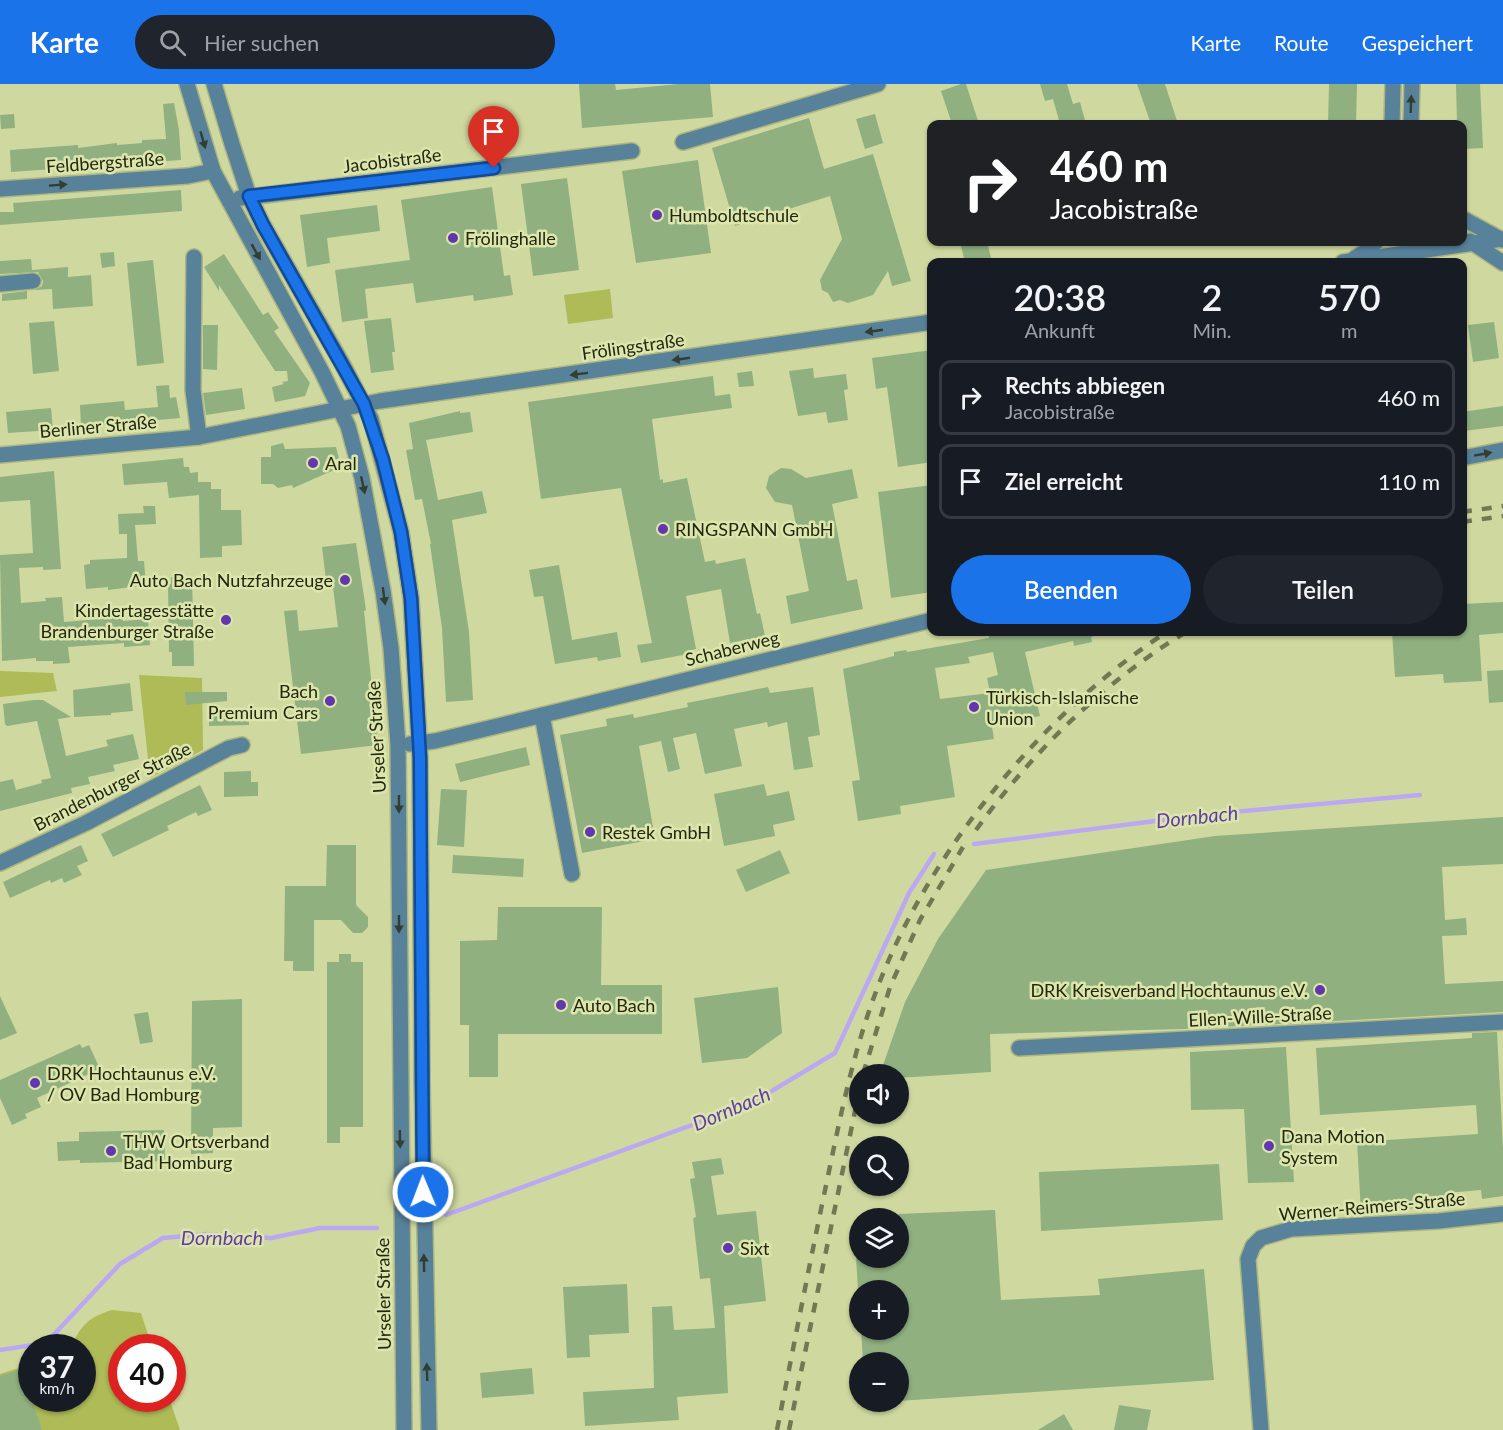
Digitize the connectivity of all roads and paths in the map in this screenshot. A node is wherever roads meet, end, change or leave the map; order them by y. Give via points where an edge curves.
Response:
1 (187, 84) edge
2 (214, 84) edge
3 (878, 84) edge
4 (1394, 84) edge
5 (1412, 84) edge
6 (1391, 120) edge
7 (1411, 120) edge
8 (683, 142) dead end
9 (632, 151) dead end
10 (213, 171) junction
11 (0, 189) edge
12 (249, 196) junction
13 (228, 201) junction
14 (1467, 221) edge
15 (1468, 240) edge
16 (1502, 241) edge
17 (1371, 246) edge
18 (1434, 246) edge
19 (194, 257) dead end
20 (1354, 258) edge
21 (1366, 258) edge
22 (1503, 263) edge
23 (33, 281) dead end
24 (0, 284) edge
25 (927, 323) edge
26 (364, 404) junction
27 (340, 409) junction
28 (199, 436) junction
29 (1503, 450) edge
30 (0, 455) edge
31 (1467, 457) edge
32 (927, 621) edge
33 (542, 715) junction
34 (419, 743) junction
35 (242, 745) dead end
36 (398, 745) junction
37 (0, 863) edge
38 (572, 874) dead end
39 (1503, 1022) edge
40 (1019, 1048) dead end
41 (1503, 1214) edge
42 (404, 1430) edge
43 (429, 1430) edge
44 (1261, 1430) edge

1 -> 10 street, Urseler Straße
2 - 12 street
3 - 8 street
4 - 6 street
7 -> 5 street
9 - 12 street, Jacobistraße
11 -> 10 street, Feldbergstraße
10 - 13 street, Urseler Straße
12 - 13 street, Jacobistraße
12 - 26 street
13 -> 27 street, Urseler Straße
14 - 16 street
15 - 16 street
15 - 22 street
17 - 20 street
18 - 21 street
19 - 28 street via 193,390
23 - 24 street
25 -> 26 street, Frölingstraße
26 - 27 street, Frölingstraße
26 - 34 street via 401,532 411,598
27 - 28 street, Berliner Straße
27 -> 36 street, Urseler Straße via 362,478 380,570
28 - 30 street, Berliner Straße
31 -> 29 street
32 - 33 street, Schaberweg
33 - 34 street, Schaberweg
33 - 38 street
34 - 36 street, Schaberweg
43 -> 34 street
35 - 37 street, Brandenburger Straße via 229,748
36 -> 42 street, Urseler Straße
39 - 40 street, Ellen-Wille-Straße
41 - 44 street, Werner-Reimers-Straße via 1291,1229 1262,1238 1253,1246 1248,1259

